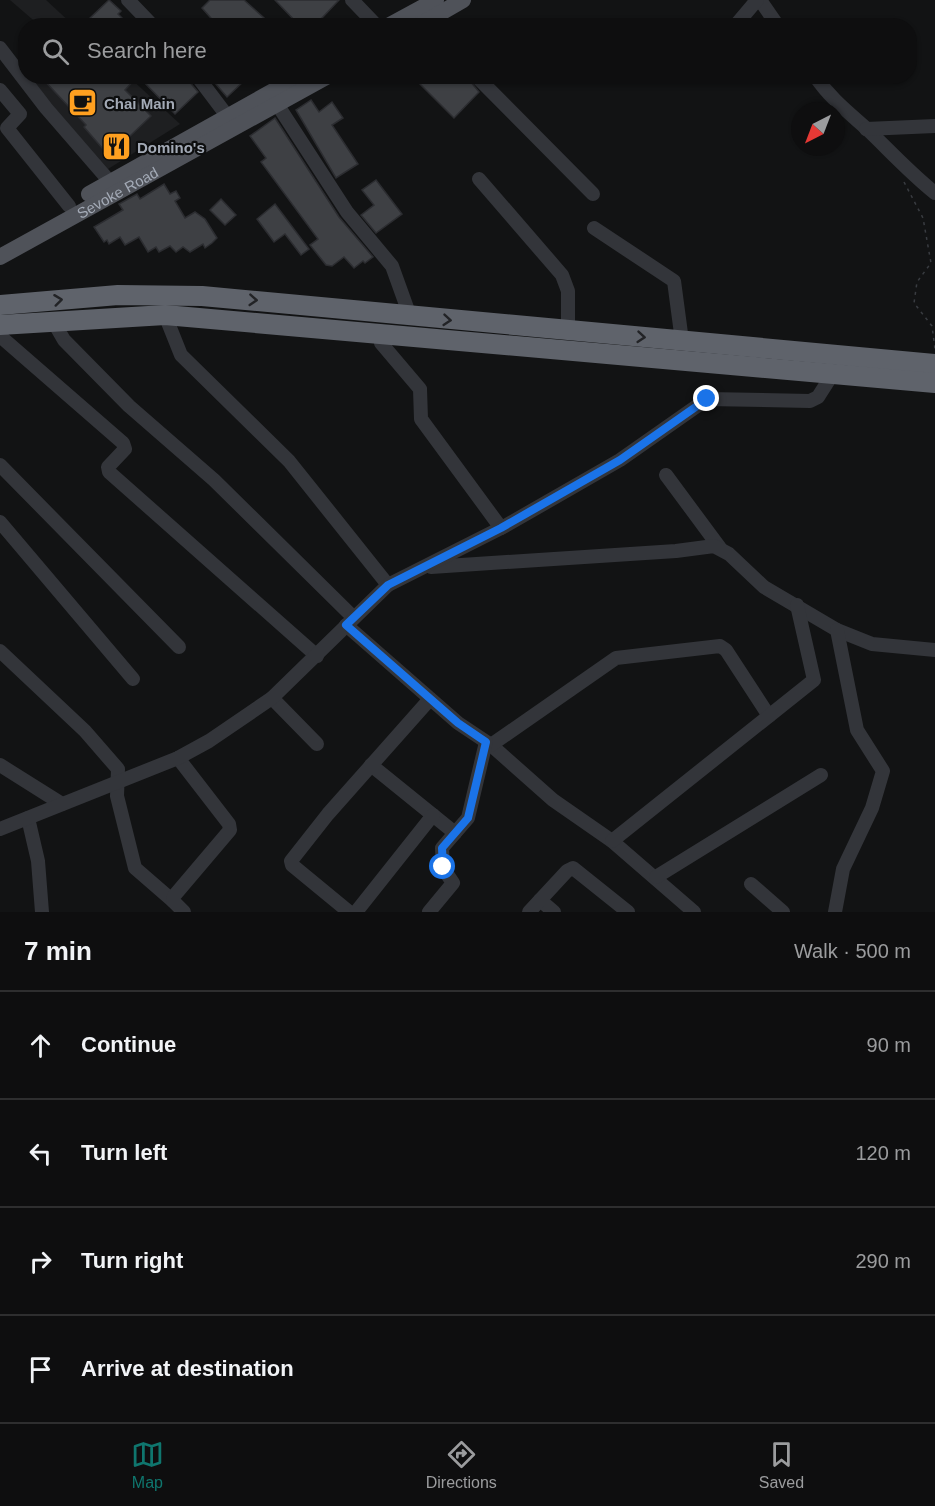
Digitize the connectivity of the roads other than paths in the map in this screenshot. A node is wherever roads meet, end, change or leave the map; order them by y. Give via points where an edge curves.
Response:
1 (128, 0) edge
2 (352, 0) edge
3 (436, 0) edge
4 (463, 0) edge
5 (758, 0) edge
6 (145, 18) edge
7 (369, 18) edge
8 (403, 18) edge
9 (433, 18) edge
10 (742, 18) edge
11 (772, 18) edge
12 (0, 48) edge
13 (18, 71) edge
14 (28, 84) edge
15 (203, 84) edge
16 (288, 84) edge
17 (313, 84) edge
18 (484, 84) edge
19 (820, 84) edge
20 (0, 90) edge
21 (277, 104) junction
22 (232, 122) junction
23 (935, 126) edge
24 (866, 129) junction
25 (479, 179) dead end
26 (111, 183) junction
27 (935, 193) edge
28 (593, 194) dead end
29 (69, 206) junction
30 (594, 228) dead end
31 (0, 245) edge
32 (0, 257) edge
33 (0, 305) edge
34 (165, 315) junction
35 (410, 316) junction
36 (53, 321) junction
37 (0, 325) edge
38 (568, 330) junction
39 (379, 333) junction
40 (0, 336) edge
41 (682, 341) junction
42 (935, 364) edge
43 (832, 375) junction
44 (935, 383) edge
45 (1, 469) edge
46 (666, 475) dead end
47 (0, 522) edge
48 (501, 528) junction
49 (720, 548) junction
50 (423, 567) junction
51 (388, 585) junction
52 (797, 605) junction
53 (350, 621) junction
54 (837, 630) junction
55 (179, 647) dead end
56 (935, 650) edge
57 (0, 651) edge
58 (317, 656) junction
59 (134, 679) dead end
60 (272, 698) junction
61 (430, 699) junction
62 (769, 716) junction
63 (488, 743) junction
64 (317, 744) dead end
65 (178, 758) junction
66 (0, 765) edge
67 (371, 765) junction
68 (821, 775) dead end
69 (116, 783) junction
70 (62, 804) junction
71 (433, 815) junction
72 (28, 818) junction
73 (0, 829) edge
74 (455, 833) junction
75 (612, 841) junction
76 (656, 877) junction
77 (750, 884) dead end
78 (540, 900) junction
79 (173, 901) junction
80 (42, 912) edge
81 (184, 912) edge
82 (349, 912) edge
83 (356, 912) edge
84 (429, 912) edge
85 (529, 912) edge
86 (554, 912) edge
87 (628, 912) edge
88 (694, 912) edge
89 (783, 912) edge
90 (835, 912) edge

1 - 6 street
2 - 7 street
3 - 8 main road
4 - 9 main road
5 - 10 street
5 - 11 street
12 - 13 street
14 - 26 street
15 - 22 street
16 - 22 main road, Sevoke Road
17 - 21 main road, Sevoke Road
18 - 28 street
19 - 24 street
20 - 29 street via 21,114 7,128
21 - 22 main road, Sevoke Road
21 - 35 street via 351,216 392,266
22 - 26 main road, Sevoke Road
22 - 32 main road, Sevoke Road
23 - 24 street
24 - 27 street via 904,169
25 - 38 street via 562,276 568,291
26 - 29 main road, Sevoke Road
29 - 31 main road, Sevoke Road
30 - 41 street via 671,277 677,286
33 -> 35 highway via 158,294
34 - 36 highway
34 - 39 highway
34 - 51 street via 181,355 289,461
35 -> 38 highway
36 - 37 highway
36 - 53 street via 64,340 129,406 214,480
38 -> 41 highway
39 - 43 highway
39 - 48 street via 381,343 420,389 420,419
40 - 58 street via 123,443 124,449 108,466 109,472
41 - 42 highway
43 - 44 highway
43 - 48 street via 818,397 810,401 707,399 620,460
45 - 55 street
46 - 49 street
47 - 59 street
48 - 50 street
49 - 50 street
49 - 52 street via 764,587
50 - 51 street
51 - 53 street
52 - 54 street
52 - 62 street via 814,679
53 - 58 street
53 - 61 street
54 - 56 street via 872,644
54 - 90 street via 857,730 883,771 872,808 843,869
57 - 69 street via 85,731 118,769
58 - 60 street
60 - 64 street
60 - 65 street
61 - 63 street
61 - 67 street
62 - 63 street via 726,650 705,646 616,658
62 - 75 street
63 - 74 street via 468,817
63 - 75 street via 553,800
65 - 69 street
65 - 79 street via 230,830
66 - 70 street
67 - 71 street
67 - 82 street via 291,861
68 - 76 street
69 - 70 street
69 - 79 street via 135,868
70 - 72 street
71 - 74 street
71 - 83 street
72 - 73 street
72 - 80 street via 38,861
74 - 84 street via 442,850 443,868 453,883
75 - 76 street
76 - 88 street
77 - 89 street
78 - 85 street
78 - 86 street
78 - 87 street via 573,868
79 - 81 street

